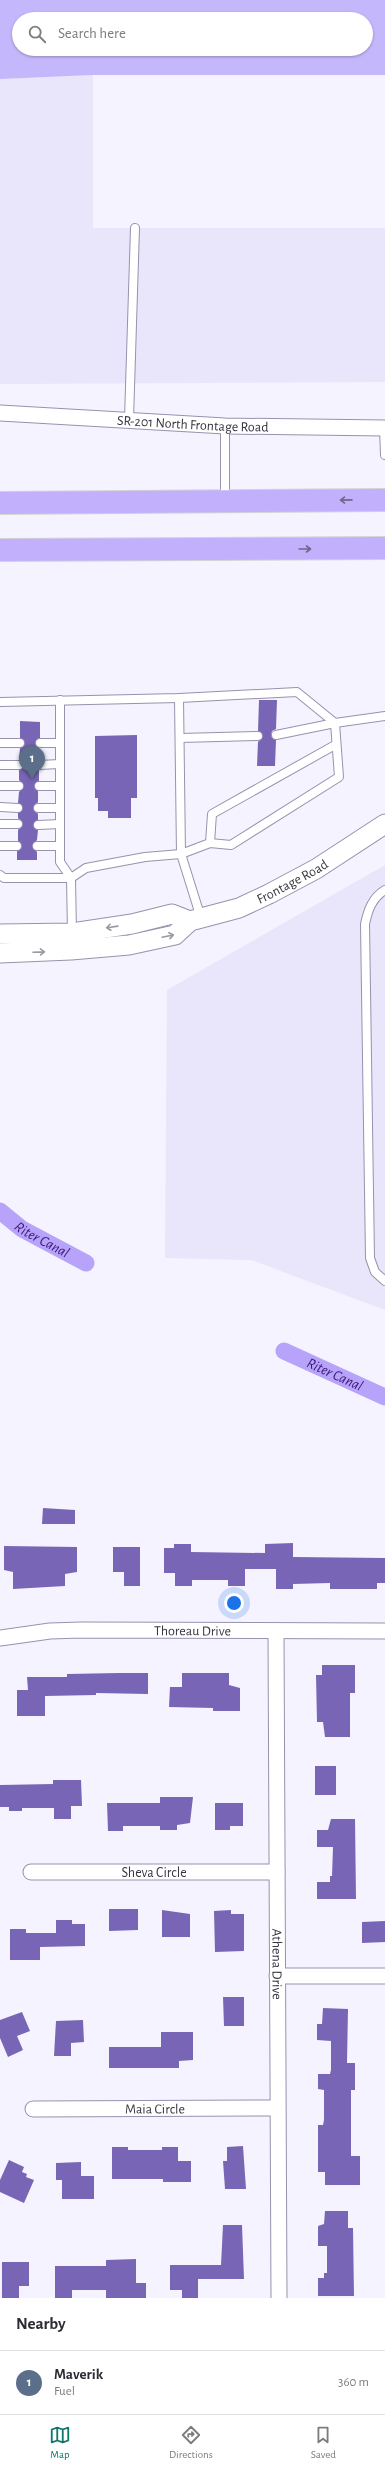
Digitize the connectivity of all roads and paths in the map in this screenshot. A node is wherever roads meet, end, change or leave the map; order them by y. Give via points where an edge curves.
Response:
1 (135, 228) dead end
2 (0, 413) edge
3 (129, 420) junction
4 (225, 426) junction
5 (385, 428) edge
6 (385, 455) edge
7 (0, 490) edge
8 (385, 500) edge
9 (215, 502) junction
10 (0, 503) edge
11 (385, 548) edge
12 (278, 549) junction
13 (0, 550) edge
14 (0, 563) edge
15 (179, 698) junction
16 (60, 700) junction
17 (0, 702) edge
18 (385, 716) edge
19 (335, 723) junction
20 (276, 735) dead end
21 (258, 736) dead end
22 (180, 738) junction
23 (0, 743) edge
24 (20, 743) dead end
25 (40, 743) dead end
26 (60, 743) junction
27 (335, 744) junction
28 (60, 764) junction
29 (0, 765) edge
30 (19, 765) dead end
31 (39, 765) dead end
32 (0, 786) edge
33 (19, 786) dead end
34 (39, 786) dead end
35 (60, 786) junction
36 (0, 808) edge
37 (18, 808) dead end
38 (38, 808) dead end
39 (60, 808) junction
40 (0, 824) edge
41 (18, 824) dead end
42 (60, 824) junction
43 (385, 824) edge
44 (38, 825) dead end
45 (210, 843) junction
46 (0, 846) edge
47 (18, 846) dead end
48 (37, 846) dead end
49 (60, 846) junction
50 (181, 854) junction
51 (0, 875) edge
52 (71, 878) junction
53 (385, 890) edge
54 (196, 919) junction
55 (72, 933) junction
56 (0, 934) edge
57 (0, 953) edge
58 (385, 1281) edge
59 (276, 1631) junction
60 (385, 1631) edge
61 (0, 1638) edge
62 (30, 1872) dead end
63 (277, 1872) junction
64 (277, 1976) junction
65 (385, 1976) edge
66 (277, 2108) junction
67 (33, 2109) dead end
68 (279, 2298) edge

1 - 3 lane
2 - 3 street, SR-201 North Frontage Road
3 - 4 street, SR-201 North Frontage Road
4 - 5 street, SR-201 North Frontage Road
4 - 9 lane
5 - 6 lane
7 - 9 highway via 152,490
8 -> 9 highway
9 - 10 highway
12 -> 11 highway
12 - 13 highway
12 - 14 highway via 203,561
15 - 16 lane
15 - 19 lane via 297,692
15 - 22 lane
16 - 17 lane
16 - 26 lane
18 - 19 lane
19 - 20 lane
19 - 27 lane
21 - 22 lane
22 - 50 lane
23 - 24 lane
25 - 26 lane
26 - 28 lane
27 - 45 lane via 212,814
27 - 45 lane via 338,777 231,845
28 - 31 lane
28 - 35 lane
29 - 30 lane
32 - 33 lane
34 - 35 lane
35 - 39 lane
36 - 37 lane
38 - 39 lane
39 - 42 lane
40 - 41 lane
42 - 44 lane
42 - 49 lane
43 - 54 street, Frontage Road via 316,869 269,894 239,908
45 - 50 lane
46 - 47 lane
48 - 49 lane
49 - 52 lane via 60,862
50 - 52 lane via 145,857 86,868
50 - 54 lane
51 - 52 lane via 4,878
52 - 55 lane
53 - 58 lane via 378,894 368,909 365,924 370,1258 375,1272
54 -> 55 street via 172,914 132,924
57 -> 54 street, Frontage Road via 129,945 175,935
55 - 56 street
59 - 60 street, Thoreau Drive
59 - 61 street, Thoreau Drive via 81,1630 50,1631
59 - 63 street, Athena Drive
62 - 63 street, Sheva Circle
63 - 64 street, Athena Drive
64 - 65 street
64 - 66 street, Athena Drive
66 - 67 street, Maia Circle
66 - 68 street, Athena Drive

